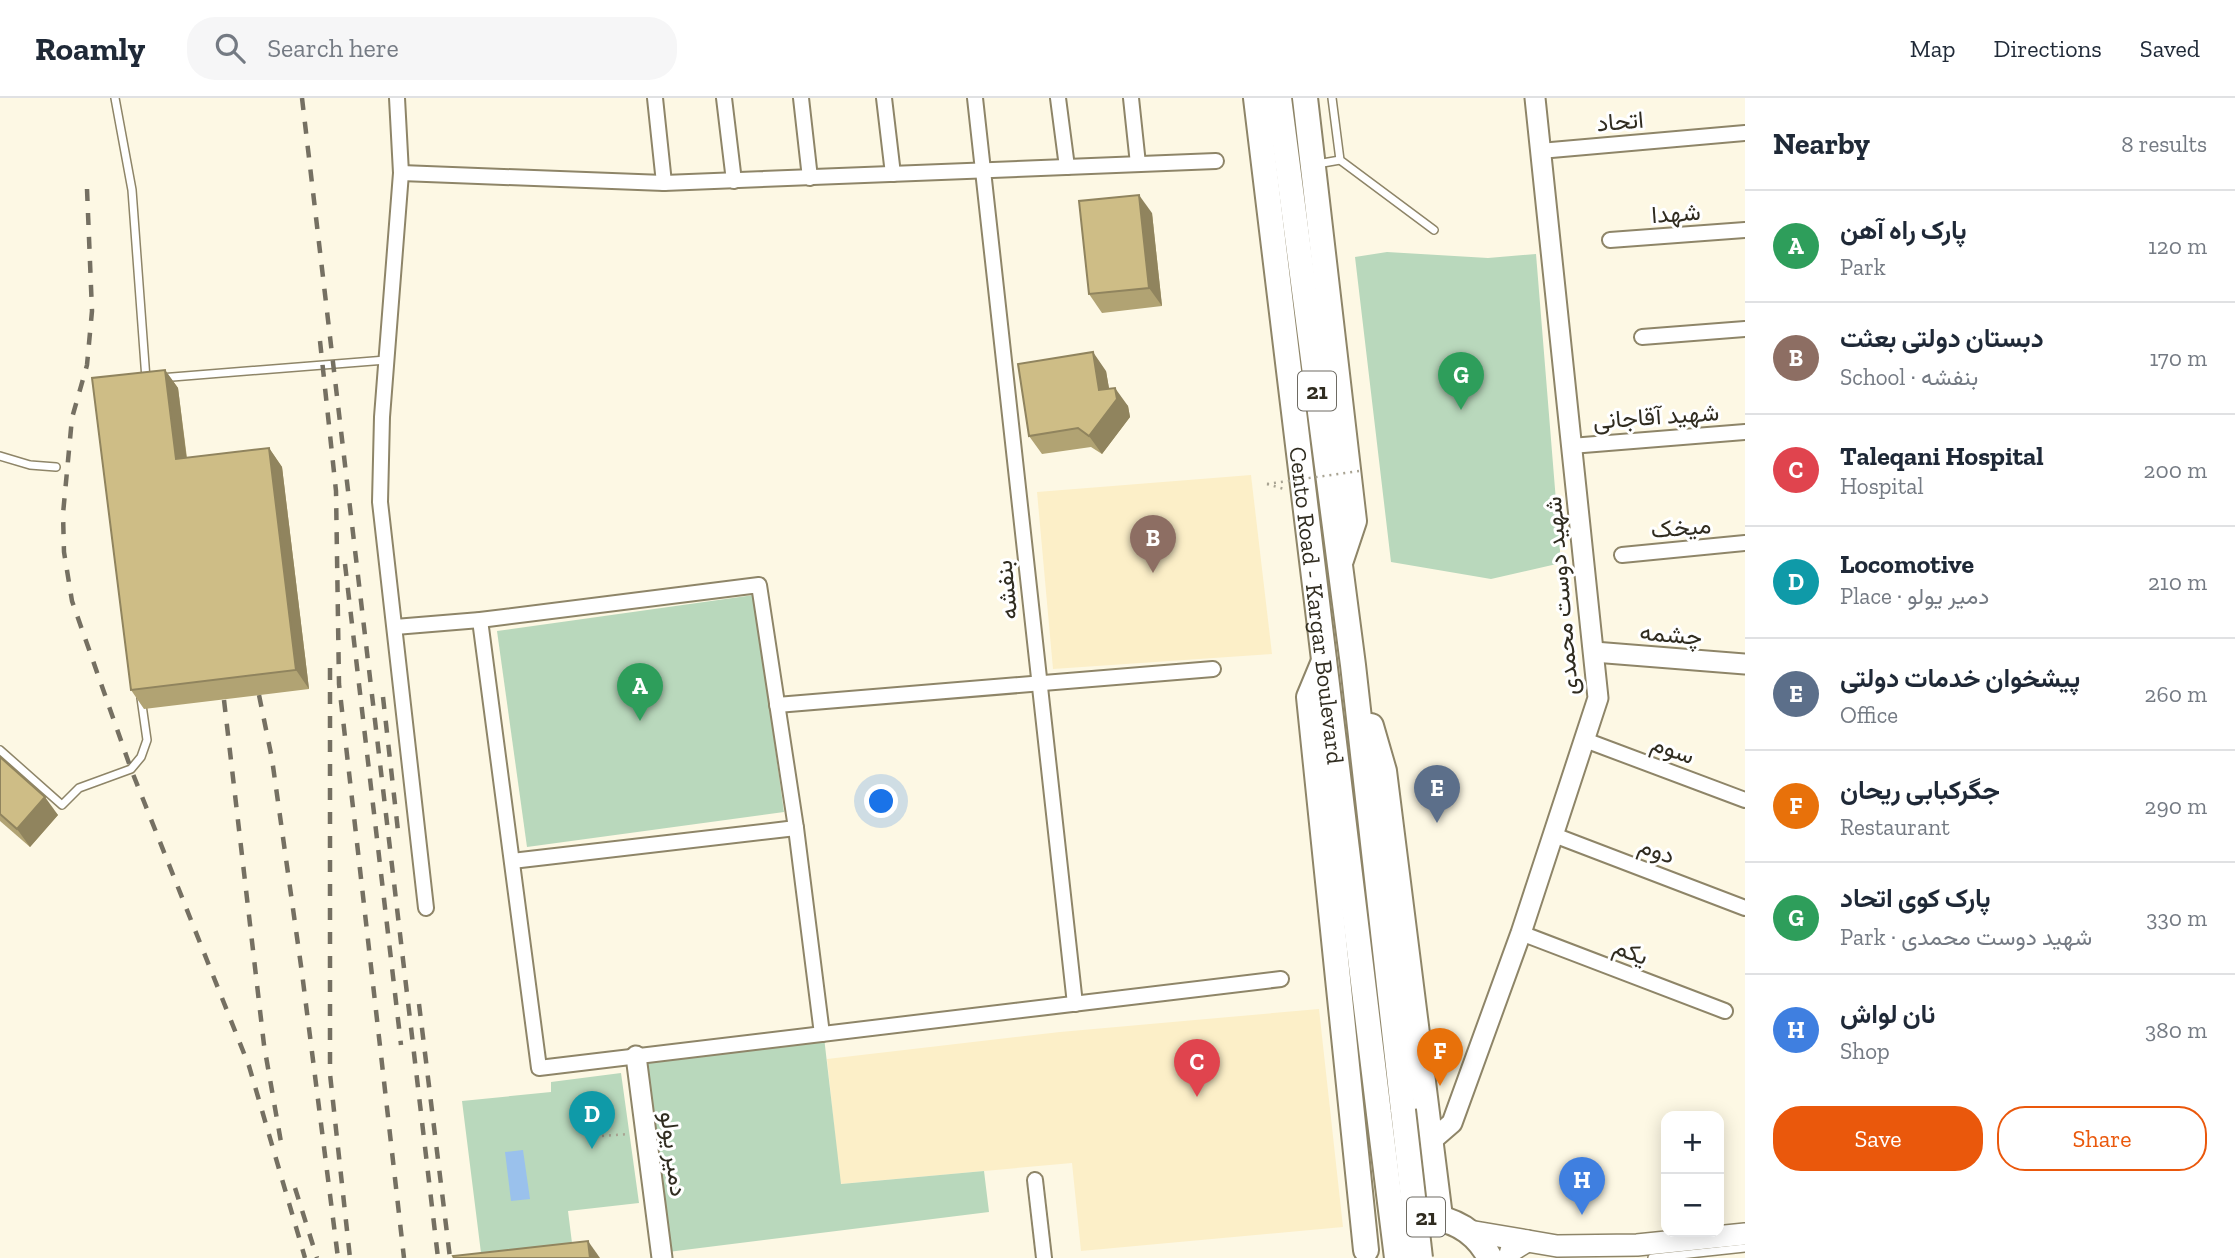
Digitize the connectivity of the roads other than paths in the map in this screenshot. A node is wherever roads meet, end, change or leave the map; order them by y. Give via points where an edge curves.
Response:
1 (115, 98) edge
2 (397, 98) edge
3 (654, 98) edge
4 (724, 98) edge
5 (802, 98) edge
6 (884, 98) edge
7 (975, 98) edge
8 (1059, 98) edge
9 (1131, 98) edge
10 (1256, 98) edge
11 (1279, 98) edge
12 (1304, 98) edge
13 (1332, 98) edge
14 (1535, 98) edge
15 (1745, 133) edge
16 (1540, 151) junction
17 (1340, 160) junction
18 (1216, 161) dead end
19 (1138, 164) junction
20 (1312, 164) junction
21 (1067, 167) junction
22 (983, 170) junction
23 (401, 173) junction
24 (893, 174) junction
25 (810, 177) junction
26 (734, 181) junction
27 (664, 183) junction
28 (1433, 230) dead end
29 (1745, 230) edge
30 (1610, 240) dead end
31 (1745, 329) edge
32 (1642, 337) dead end
33 (386, 360) junction
34 (146, 379) junction
35 (134, 380) edge
36 (1745, 432) edge
37 (1571, 446) junction
38 (0, 456) edge
39 (57, 467) dead end
40 (1745, 544) edge
41 (1622, 555) dead end
42 (1339, 564) junction
43 (480, 620) junction
44 (396, 626) junction
45 (1594, 652) junction
46 (1325, 657) junction
47 (1745, 664) edge
48 (1353, 665) junction
49 (1213, 669) dead end
50 (1040, 683) junction
51 (139, 685) edge
52 (777, 705) junction
53 (1584, 740) junction
54 (0, 750) edge
55 (1745, 800) edge
56 (796, 828) junction
57 (1554, 835) junction
58 (512, 861) junction
59 (426, 908) dead end
60 (1745, 908) edge
61 (1521, 933) junction
62 (1281, 979) dead end
63 (1075, 1004) junction
64 (1725, 1011) dead end
65 (822, 1034) junction
66 (636, 1056) junction
67 (1391, 1112) junction
68 (1353, 1132) junction
69 (1430, 1142) junction
70 (1035, 1180) dead end
71 (1440, 1217) junction
72 (1469, 1231) junction
73 (1745, 1234) edge
74 (1527, 1241) junction
75 (1745, 1248) edge
76 (1362, 1256) edge
77 (662, 1258) edge
78 (1044, 1258) edge
79 (1397, 1258) edge
80 (1420, 1258) edge
81 (1490, 1258) edge
82 (1509, 1258) edge
83 (1652, 1258) edge

1 - 34 lane via 132,190
2 - 23 street
3 - 27 street
4 - 26 street
5 - 25 street
6 - 24 street
7 - 22 street, بنفشه
8 - 21 street
9 - 19 street
10 - 46 highway, Cento Road - Kargar Boulevard / 21
11 - 42 highway, Cento Road - Kargar Boulevard / 21
12 - 20 highway
13 - 17 lane
14 - 16 main road, شهید دوست محمدی
15 - 16 street, اتحاد
16 - 37 main road, شهید دوست محمدی
17 - 20 lane
17 - 28 lane
18 - 19 street
19 - 21 street
20 - 42 highway via 1354,521
21 - 22 street
22 - 24 street
22 - 50 street, بنفشه
23 - 27 street
23 - 33 street
24 - 25 street
25 - 26 street
26 - 27 street
29 - 30 street, شهدا
31 - 32 street
33 - 34 lane
33 - 44 street via 380,502
34 - 35 lane
36 - 37 street, شهید آقاجانی
37 - 45 main road, شهید دوست محمدی
38 - 39 lane
40 - 41 street, میخک
42 - 48 highway, Cento Road - Kargar Boulevard / 21
43 - 44 street
43 - 52 street via 759,585
43 - 58 street
44 - 59 street
45 - 47 main road, چشمه
45 - 53 main road, شهید دوست محمدی via 1598,698
46 - 67 highway, Cento Road - Kargar Boulevard / 21
46 - 68 highway via 1309,697
48 - 67 highway, Cento Road - Kargar Boulevard / 21
48 - 69 highway, 21 via 1384,771
49 - 50 street
50 - 52 street
50 - 63 street, بنفشه
51 - 54 lane via 147,740 141,757 131,769 79,788 62,804
52 - 56 street
53 - 55 street, سوم
53 - 57 main road, شهید دوست محمدی
56 - 58 street
56 - 65 street
57 - 60 street, دوم
57 - 61 main road, شهید دوست محمدی
58 - 66 street via 539,1068
61 - 64 street, یکم
61 - 69 main road, شهید دوست محمدی via 1452,1123
62 - 63 street
63 - 65 street
65 - 66 street
66 - 77 main road, دمیر یولو
67 - 79 highway, 21, bridge
67 - 80 highway, 21, bridge
68 - 69 highway via 1366,1150 1377,1155 1419,1151
68 - 76 highway
69 - 71 highway, 21
70 - 78 street
71 - 72 highway, 21
71 - 76 highway, 21 via 1398,1222 1380,1233
72 - 74 main road
72 - 81 highway, 21
73 - 74 main road via 1637,1245 1557,1246
74 - 82 main road via 1511,1251
75 - 83 lane

